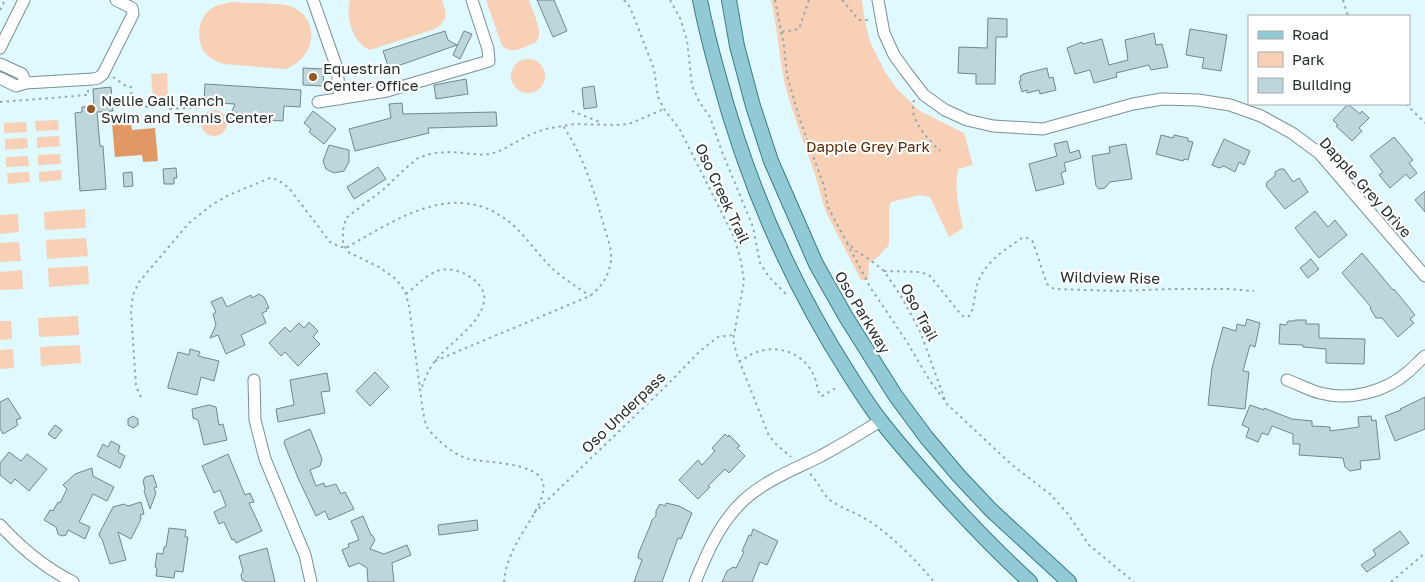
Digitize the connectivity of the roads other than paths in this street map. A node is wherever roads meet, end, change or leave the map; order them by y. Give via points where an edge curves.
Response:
1 (24, 0) edge
2 (116, 0) edge
3 (313, 0) edge
4 (472, 0) edge
5 (700, 0) edge
6 (729, 0) edge
7 (878, 0) edge
8 (0, 48) edge
9 (0, 64) edge
10 (0, 78) edge
11 (26, 83) junction
12 (340, 99) junction
13 (318, 102) dead end
14 (1425, 276) edge
15 (1425, 356) edge
16 (254, 380) dead end
17 (1287, 380) dead end
18 (880, 421) junction
19 (0, 525) edge
20 (73, 582) edge
21 (311, 582) edge
22 (695, 582) edge
23 (1030, 582) edge
24 (1069, 582) edge

1 - 8 street
2 - 11 street via 132,8 133,14 103,74 93,80
3 - 12 street via 337,68
4 - 12 street via 489,61 386,92
5 - 18 main road via 724,97 757,195 807,303
6 - 24 main road, Oso Parkway via 737,46 771,161 816,264 846,317 895,395 959,476 990,510
7 - 14 street, Dapple Grey Drive via 884,33 894,55 918,88 945,110 967,120 993,126 1043,129 1162,99 1214,102 1260,116 1292,133 1319,153
9 - 11 street via 22,74
10 - 11 street via 16,86
12 - 13 street
15 - 17 street via 1408,373 1383,388 1363,393 1342,396 1320,393
16 - 21 street via 255,420 265,459 305,556
18 - 22 street via 777,477 745,500 718,532
18 - 23 main road via 972,526
19 - 20 street via 17,543

